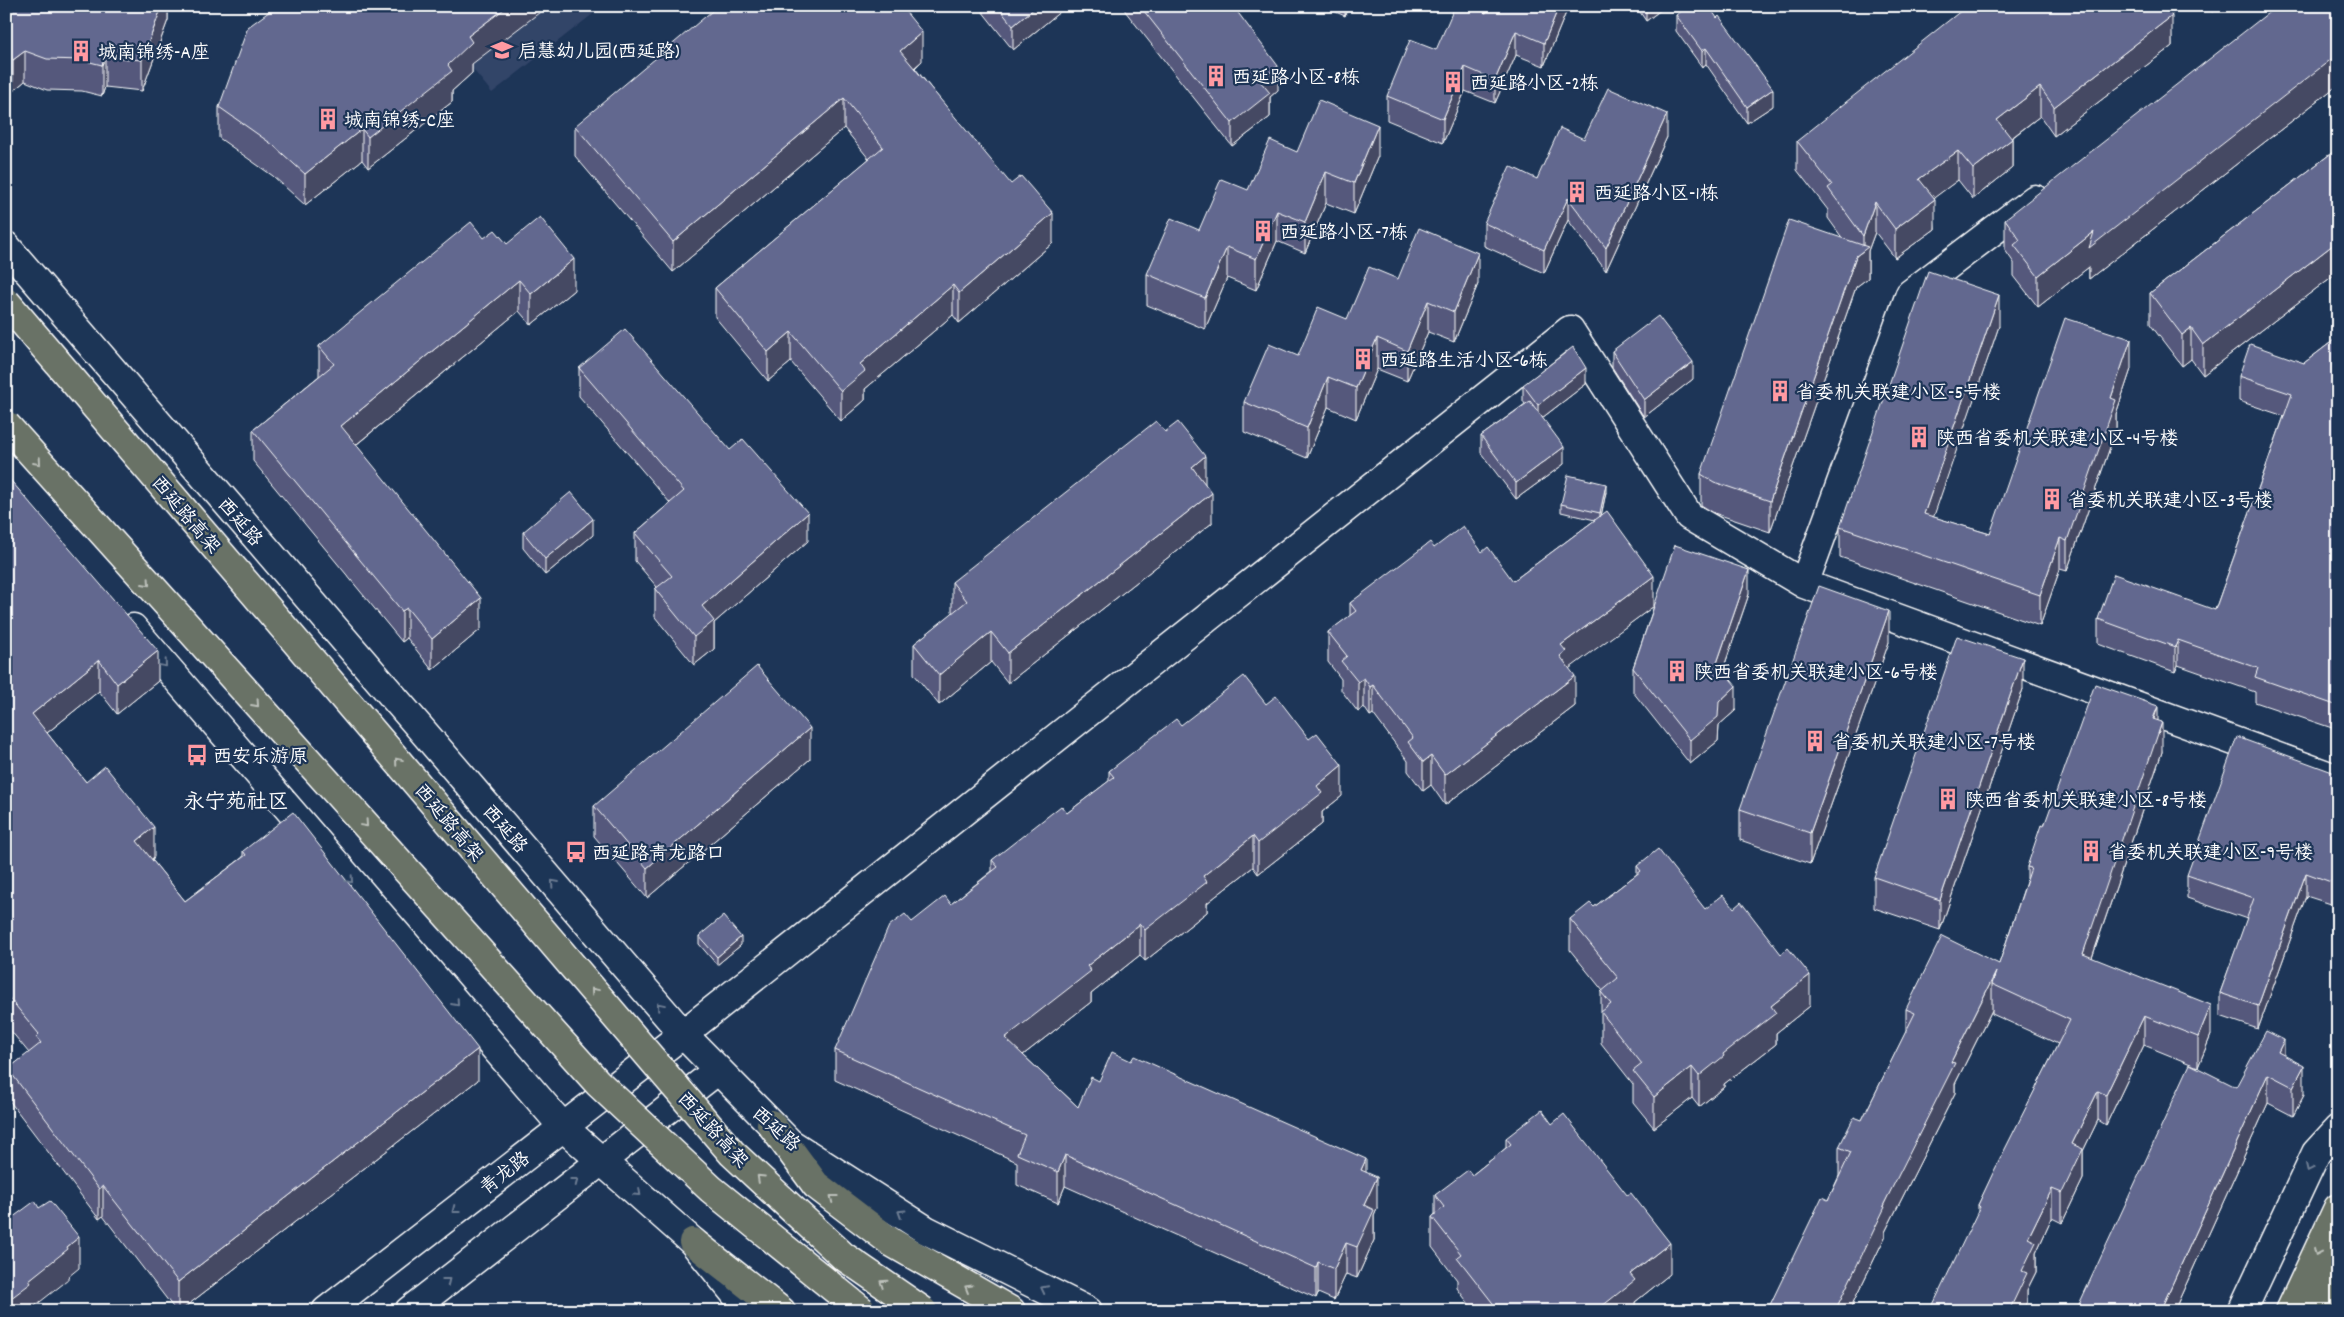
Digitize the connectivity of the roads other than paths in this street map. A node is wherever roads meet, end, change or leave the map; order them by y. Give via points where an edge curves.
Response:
1 (2052, 186) edge
2 (6, 246) edge
3 (6, 302) edge
4 (6, 425) edge
5 (1804, 584) junction
6 (116, 609) edge
7 (2338, 780) edge
8 (683, 1034) junction
9 (718, 1070) junction
10 (771, 1124) junction
11 (563, 1127) junction
12 (2338, 1129) edge
13 (602, 1161) junction
14 (2338, 1208) edge
15 (694, 1242) junction
16 (2338, 1260) edge
17 (326, 1311) edge
18 (409, 1311) edge
19 (748, 1311) edge
20 (781, 1311) edge
21 (862, 1311) edge
22 (923, 1311) edge
23 (1011, 1311) edge
24 (1088, 1311) edge
25 (2242, 1311) edge
26 (2290, 1311) edge
27 (2314, 1311) edge

1 - 5 street via 1910,294
8 -> 2 street, 西延路
22 -> 3 highway, 西延路高架, bridge via 843,1256 732,1153
4 -> 21 highway, bridge via 598,1083 711,1189
5 - 7 street
5 - 8 street, 青龙路 via 1689,516 1570,330
6 -> 11 street
8 - 9 street, 西延路
8 - 11 street, 青龙路
9 - 10 street, 西延路
9 - 13 street
23 -> 10 highway via 890,1242 816,1185
24 -> 10 street, 西延路 via 926,1230 790,1143
11 - 13 street
11 -> 17 street, 青龙路
12 -> 25 street via 2316,1154
13 -> 15 street
18 -> 13 street
14 -> 26 highway
15 - 19 street
15 - 20 highway
16 - 27 highway

